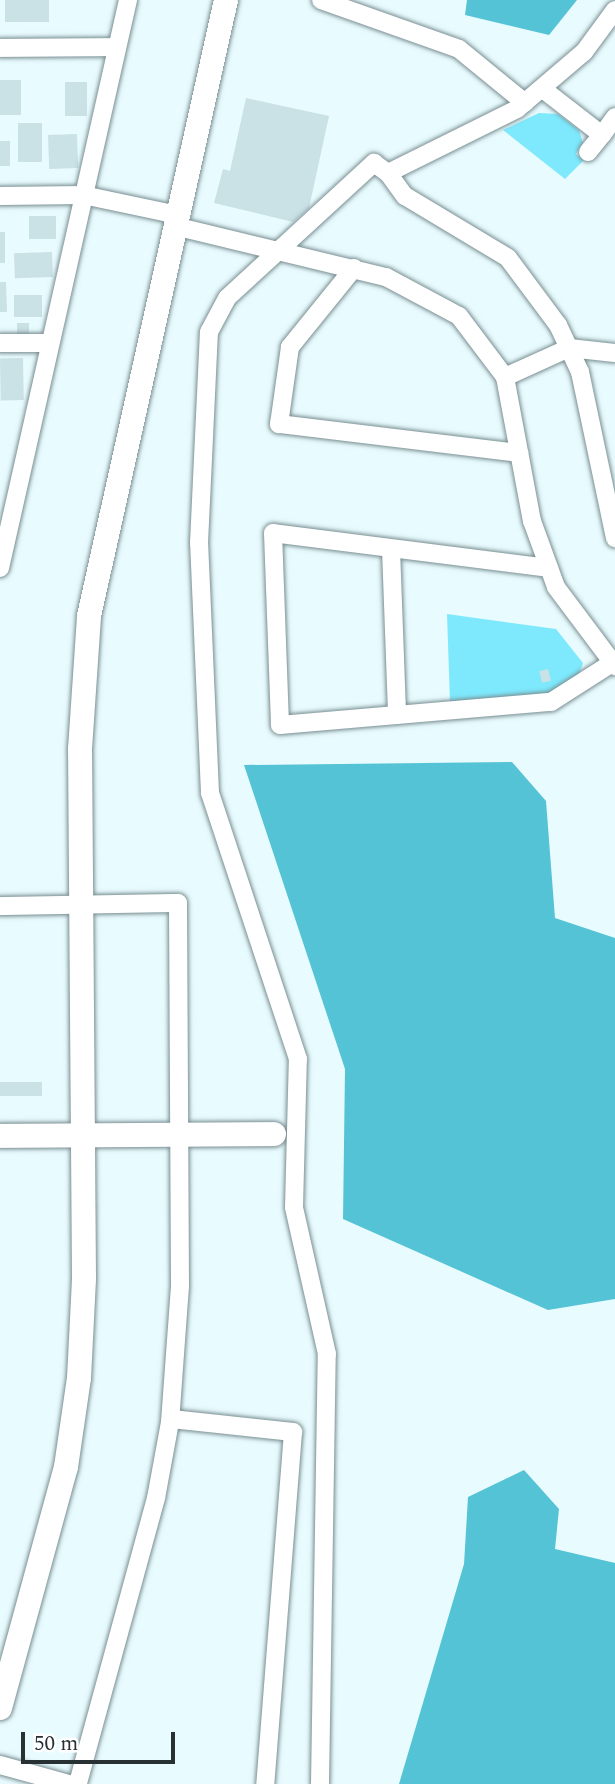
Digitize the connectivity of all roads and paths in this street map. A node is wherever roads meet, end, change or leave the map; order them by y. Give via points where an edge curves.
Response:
1 (128, 0) edge
2 (226, 0) edge
3 (321, 0) edge
4 (615, 10) edge
5 (117, 47) junction
6 (0, 48) edge
7 (544, 90) junction
8 (525, 103) junction
9 (615, 117) edge
10 (602, 135) junction
11 (588, 152) dead end
12 (388, 173) junction
13 (83, 195) junction
14 (0, 196) edge
15 (176, 220) junction
16 (282, 252) junction
17 (354, 268) junction
18 (0, 343) edge
19 (49, 343) junction
20 (569, 348) junction
21 (615, 353) edge
22 (505, 377) junction
23 (519, 453) junction
24 (607, 464) edge
25 (7, 500) edge
26 (615, 538) edge
27 (391, 549) junction
28 (0, 568) edge
29 (549, 568) junction
30 (614, 664) edge
31 (397, 715) junction
32 (82, 905) junction
33 (0, 906) edge
34 (274, 1134) dead end
35 (84, 1135) junction
36 (0, 1136) edge
37 (177, 1136) junction
38 (171, 1419) junction
39 (0, 1708) edge
40 (0, 1765) edge
41 (69, 1784) edge
42 (78, 1784) edge
43 (265, 1784) edge
44 (320, 1784) edge

1 - 5 street
2 - 15 street
3 - 8 street via 459,49
4 - 7 street
5 - 6 street
5 - 13 street
7 - 8 street
7 - 10 street
8 - 12 street
9 - 10 street
10 - 11 street
12 - 16 street via 374,163
12 - 20 street via 405,195 508,258
13 - 14 street
13 - 15 street
13 - 19 street
15 - 16 street
15 - 32 street via 89,616 81,687
16 - 17 street
16 - 44 street via 227,298 209,331 199,543 210,793 298,1059 293,1207 327,1354
17 - 22 street via 413,287 459,316
17 - 23 street via 290,347 279,424
18 - 19 street
19 - 25 street
20 - 21 street
20 - 22 street
20 - 24 street
22 - 23 street
23 - 29 street
24 - 26 street
25 - 28 street
27 - 29 street
27 - 31 street
27 - 31 street via 273,533 280,725
29 - 30 street via 567,610
30 - 31 street via 551,702
32 - 33 street
32 - 35 street
32 - 37 street via 178,903
34 - 37 street
35 - 36 street
35 - 37 street
35 - 39 street via 84,1278 74,1428
37 - 38 street via 180,1286
38 - 42 street via 156,1498
38 - 43 street via 293,1432
40 - 41 street

